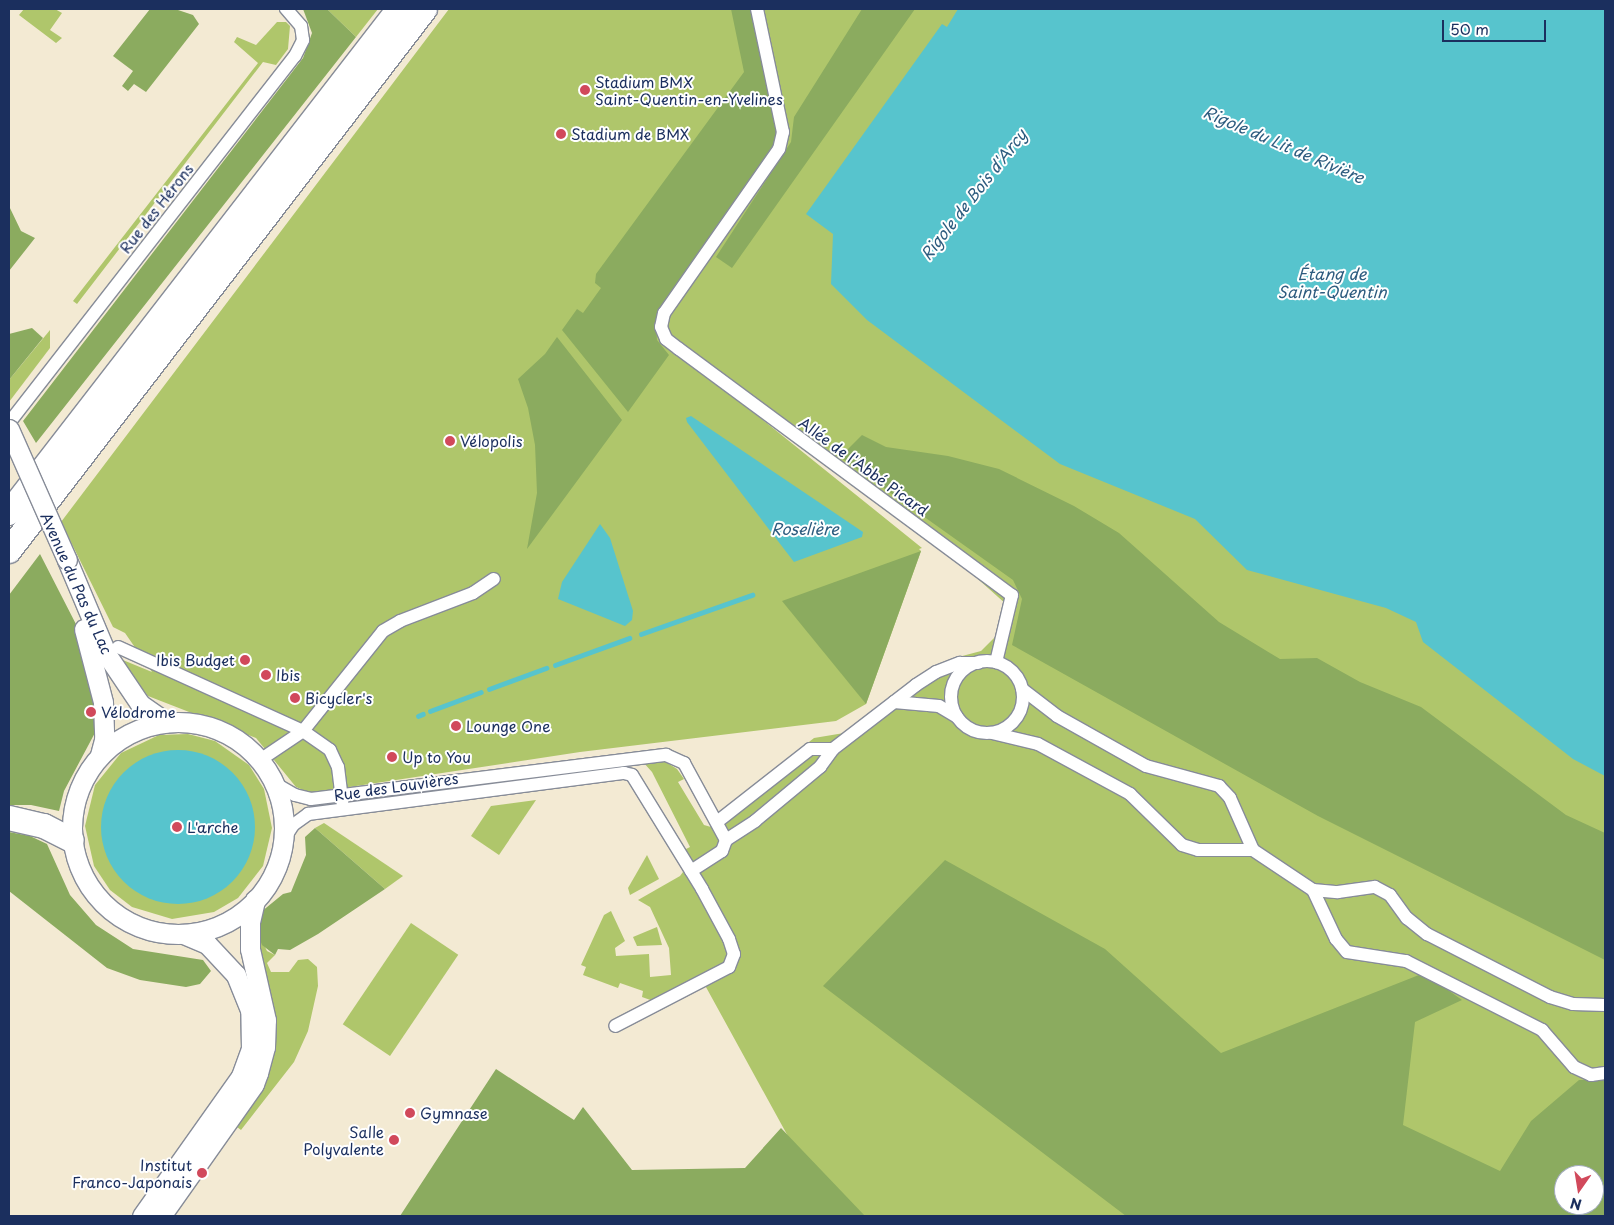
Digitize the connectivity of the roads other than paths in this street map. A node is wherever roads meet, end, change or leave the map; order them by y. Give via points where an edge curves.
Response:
1 (286, 9) edge
2 (399, 9) edge
3 (425, 9) edge
4 (757, 9) edge
5 (9, 423) edge
6 (9, 429) edge
7 (9, 457) edge
8 (9, 513) edge
9 (9, 551) edge
10 (63, 565) junction
11 (494, 579) dead end
12 (118, 647) dead end
13 (996, 662) junction
14 (978, 663) junction
15 (1022, 689) junction
16 (894, 702) junction
17 (957, 717) junction
18 (166, 722) junction
19 (303, 731) junction
20 (992, 733) junction
21 (833, 749) junction
22 (100, 755) junction
23 (260, 760) junction
24 (779, 771) junction
25 (274, 783) junction
26 (794, 789) junction
27 (342, 795) junction
28 (343, 809) junction
29 (9, 818) edge
30 (717, 822) junction
31 (284, 839) junction
32 (72, 840) junction
33 (726, 840) junction
34 (1253, 850) junction
35 (691, 871) junction
36 (1313, 890) junction
37 (255, 900) junction
38 (180, 934) junction
39 (1605, 1005) edge
40 (614, 1026) dead end
41 (1605, 1074) edge
42 (142, 1216) edge
43 (161, 1216) edge

1 - 5 street, Rue des Hérons via 301,26 303,40 295,56
2 - 8 highway
3 - 9 highway
4 - 13 street, Allée de l'Abbé Picard via 783,132 779,149 664,313 661,327 666,339 679,349 1012,595
6 - 10 main road, Avenue du Pas du Lac, bridge
7 - 10 main road, Avenue du Pas du Lac
10 - 18 main road, Avenue du Pas du Lac via 107,654 140,704
10 - 22 main road, Avenue du Pas du Lac via 97,678 104,731
11 - 19 street via 473,593 383,631
12 - 19 street
13 - 14 street
13 - 15 street via 1013,672
14 - 16 street via 960,662 936,672
14 - 17 street via 959,675 954,684 952,696
15 - 20 street via 1020,712 1013,722
15 - 34 street via 1058,716 1146,766 1219,786 1230,798
16 - 17 street via 939,706
16 - 21 street
17 - 20 street via 972,730
18 - 22 main road via 126,735
18 - 23 main road via 196,723 219,730 240,742
19 - 23 street
19 - 27 street via 330,750 338,768
20 - 34 street via 1038,744 1130,794 1182,845 1198,850
21 - 24 street via 810,749
21 - 26 street via 820,767
22 - 32 main road via 77,793 72,816
23 - 25 main road
24 - 26 street via 795,774 797,783
24 - 30 street via 741,806
25 - 27 street, Rue des Louvières via 304,798
25 - 31 main road via 283,812
26 - 33 street
27 - 28 street
27 - 30 street, Rue des Louvières via 666,754 684,763
28 - 31 street, Rue des Louvières via 303,816
28 - 35 street, Rue des Louvières via 624,773 638,781
29 - 32 highway via 44,826
30 - 33 street, Rue des Louvières
31 - 37 main road via 275,870
32 - 38 main road via 86,880 108,908 145,928
33 - 35 street via 722,851
34 - 36 street
35 - 40 street, Rue des Louvières via 729,939 734,954 729,967
36 - 39 street via 1338,892 1375,887 1390,895 1407,918 1427,934 1550,997 1573,1004
36 - 41 street via 1336,939 1347,952 1406,962 1542,1030 1574,1067 1591,1075
37 - 38 main road via 221,924
37 - 43 main road via 250,922 250,949 266,1020 265,1047 258,1073 254,1084
38 - 42 main road via 207,944 232,968 246,997 252,1036 241,1076

